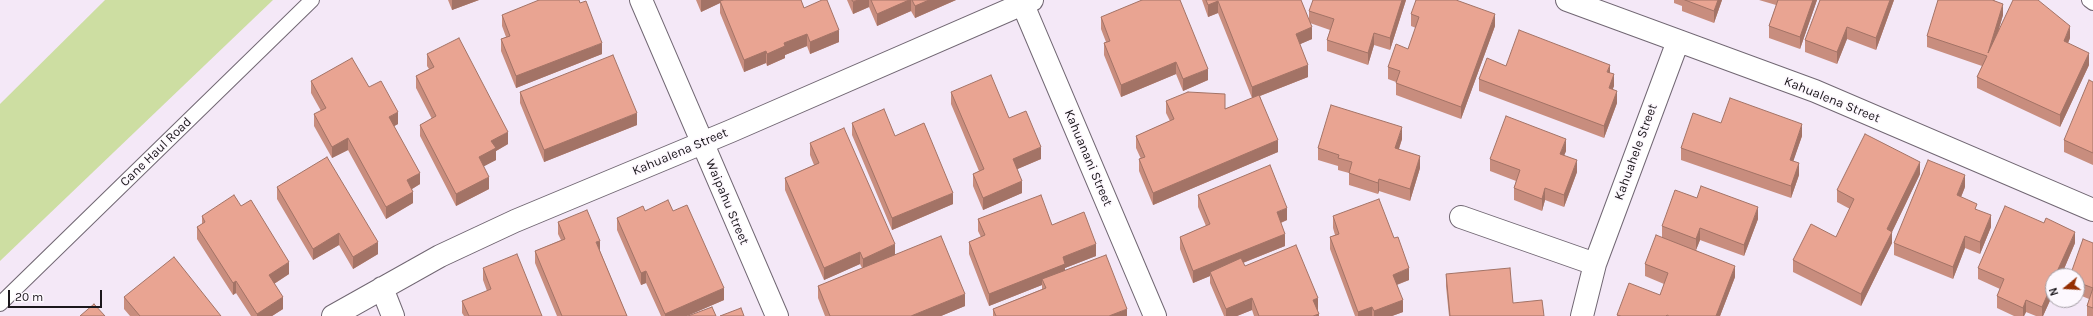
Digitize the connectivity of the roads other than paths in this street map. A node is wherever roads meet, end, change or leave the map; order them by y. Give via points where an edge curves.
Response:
1 (312, 0) edge
2 (642, 0) edge
3 (1567, 0) edge
4 (2089, 0) edge
5 (1025, 1) edge
6 (2093, 3) edge
7 (1678, 41) junction
8 (702, 143) junction
9 (2093, 210) edge
10 (1461, 217) dead end
11 (1594, 264) junction
12 (382, 288) junction
13 (0, 304) edge
14 (333, 316) edge
15 (393, 316) edge
16 (777, 316) edge
17 (1155, 316) edge
18 (1582, 316) edge

1 - 13 lane, Cane Haul Road
2 - 8 street, Waipahu Street
3 - 7 street, Kahualena Street
4 - 6 lane
5 - 8 street, Kahualena Street
5 - 17 street, Kahuanani Street
7 - 9 street, Kahualena Street via 1815,91
7 - 11 street, Kahuahele Street
8 - 12 street, Kahualena Street via 515,221 440,256
8 - 16 street, Waipahu Street
10 - 11 street
11 - 18 street, Kahuahele Street
12 - 14 street, Kahualena Street
12 - 15 street

